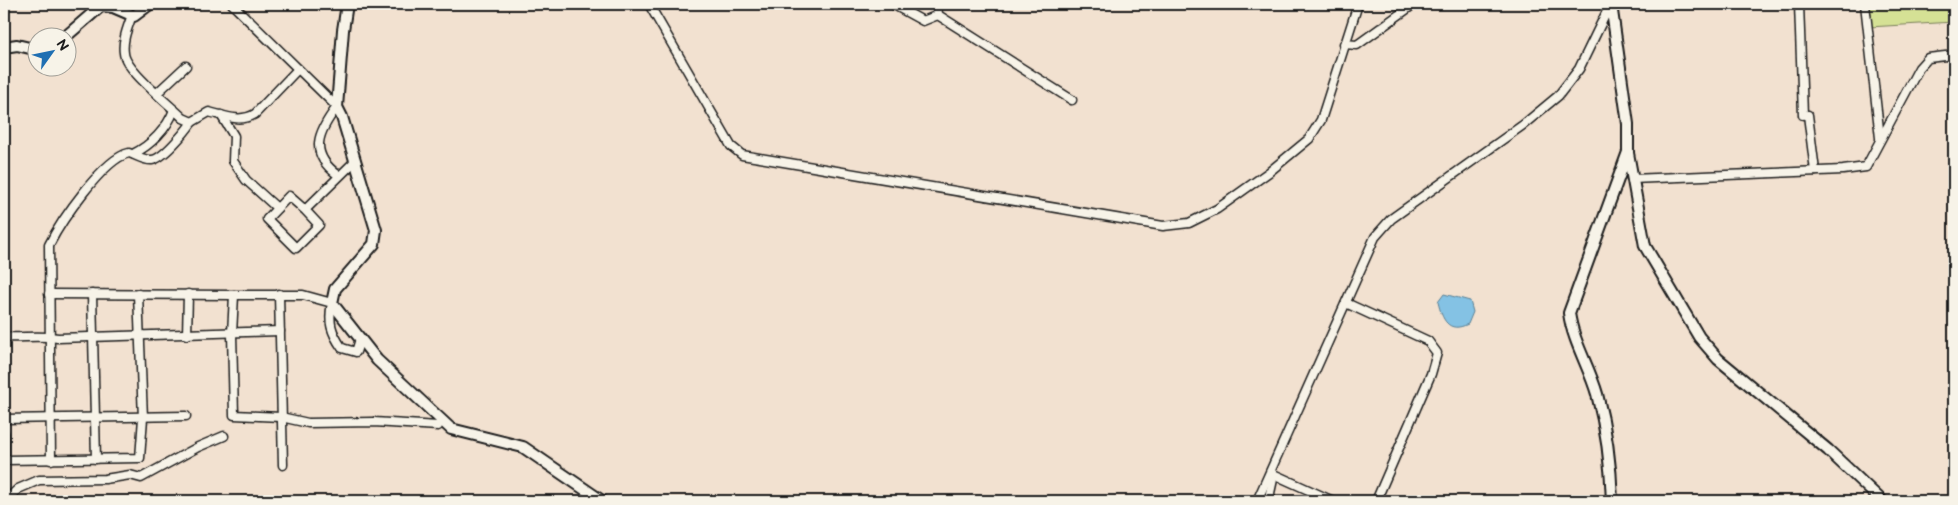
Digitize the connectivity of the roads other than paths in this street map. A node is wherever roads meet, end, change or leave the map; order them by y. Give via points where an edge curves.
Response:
1 (150, 4) edge
2 (232, 4) edge
3 (347, 4) edge
4 (892, 4) edge
5 (937, 4) edge
6 (1358, 4) edge
7 (1414, 4) edge
8 (1799, 4) edge
9 (1865, 4) edge
10 (1610, 5) edge
11 (650, 6) dead end
12 (132, 15) junction
13 (938, 15) junction
14 (76, 28) edge
15 (1344, 44) junction
16 (4, 47) edge
17 (28, 48) edge
18 (1954, 55) edge
19 (186, 66) dead end
20 (298, 69) junction
21 (157, 93) junction
22 (1072, 100) dead end
23 (337, 107) junction
24 (174, 110) junction
25 (221, 115) junction
26 (192, 122) junction
27 (1880, 138) junction
28 (1628, 152) junction
29 (133, 154) junction
30 (354, 162) junction
31 (1815, 170) junction
32 (338, 176) junction
33 (1632, 179) junction
34 (277, 208) junction
35 (305, 210) junction
36 (49, 294) junction
37 (92, 294) junction
38 (138, 294) junction
39 (188, 294) junction
40 (279, 294) junction
41 (234, 295) junction
42 (332, 303) junction
43 (1346, 303) junction
44 (280, 331) junction
45 (232, 334) junction
46 (188, 335) junction
47 (50, 336) junction
48 (141, 336) junction
49 (94, 337) junction
50 (4, 338) edge
51 (360, 339) junction
52 (367, 348) junction
53 (356, 352) junction
54 (4, 375) edge
55 (4, 387) edge
56 (186, 416) dead end
57 (94, 417) junction
58 (281, 417) junction
59 (51, 418) junction
60 (143, 418) junction
61 (4, 419) edge
62 (438, 426) dead end
63 (4, 433) edge
64 (224, 436) dead end
65 (96, 459) junction
66 (4, 460) edge
67 (51, 460) junction
68 (283, 465) dead end
69 (1273, 474) junction
70 (1321, 500) edge
71 (5, 501) edge
72 (602, 501) edge
73 (1257, 501) edge
74 (1272, 501) edge
75 (1333, 501) edge
76 (1376, 501) edge
77 (1612, 501) edge
78 (1882, 501) edge

1 - 12 street
2 - 20 street
3 - 23 street
4 - 13 street via 923,21
5 - 13 street
6 - 15 street
7 - 15 street via 1357,45
8 - 31 street via 1806,115
9 - 27 street
10 - 28 street via 1628,124
10 - 43 street via 1579,69 1558,96 1524,125 1382,227
11 - 15 street via 731,146 742,155 1163,226 1189,223 1217,209 1309,139 1321,120
12 - 14 street via 101,6
12 - 21 street via 124,54 129,66
13 - 22 street
16 - 17 street
18 - 27 street via 1928,58 1918,68
19 - 21 street
20 - 23 street
20 - 25 street via 256,114 240,119
21 - 24 street
23 - 30 street
23 - 32 street via 324,124 319,142 325,166
24 - 26 street
24 - 29 street via 170,121 150,146
25 - 26 street via 208,112
25 - 34 street via 234,136 233,161 246,180
26 - 29 street via 159,158 147,159
27 - 31 street via 1866,167
28 - 33 street
28 - 77 street via 1569,314 1571,328 1597,393 1611,472
29 - 36 street via 122,154 116,159 75,202 58,226 49,245
30 - 32 street
30 - 42 street via 376,230 374,244 335,290
31 - 33 street
32 - 35 street
33 - 78 street via 1645,246 1699,337 1718,359 1828,450
34 - 35 street via 289,196
34 - 35 street via 267,219 296,248 319,225
36 - 37 street
36 - 47 street
37 - 38 street
37 - 49 street
38 - 39 street
38 - 48 street
39 - 41 street
39 - 46 street
40 - 41 street
40 - 42 street via 303,295
40 - 44 street
41 - 45 street
42 - 51 street
42 - 53 street via 331,330 342,348
43 - 69 street
43 - 76 street via 1428,341 1437,353
44 - 45 street
44 - 58 street
45 - 46 street
45 - 58 street via 234,414
46 - 48 street
47 - 49 street
47 - 50 street
47 - 59 street
48 - 49 street
48 - 60 street
49 - 57 street
51 - 52 street
51 - 53 street
52 - 53 street
52 - 72 street via 451,429 523,447
54 - 55 street
56 - 60 street
57 - 59 street
57 - 60 street
57 - 65 street
58 - 62 street via 308,423 374,422
58 - 68 street
59 - 61 street
59 - 67 street
60 - 65 street via 140,458
63 - 66 street
64 - 71 street via 198,446 141,478 130,475 104,479 39,480 18,490
65 - 67 street
66 - 67 street
69 - 70 street
69 - 73 street
69 - 74 street
70 - 75 street

